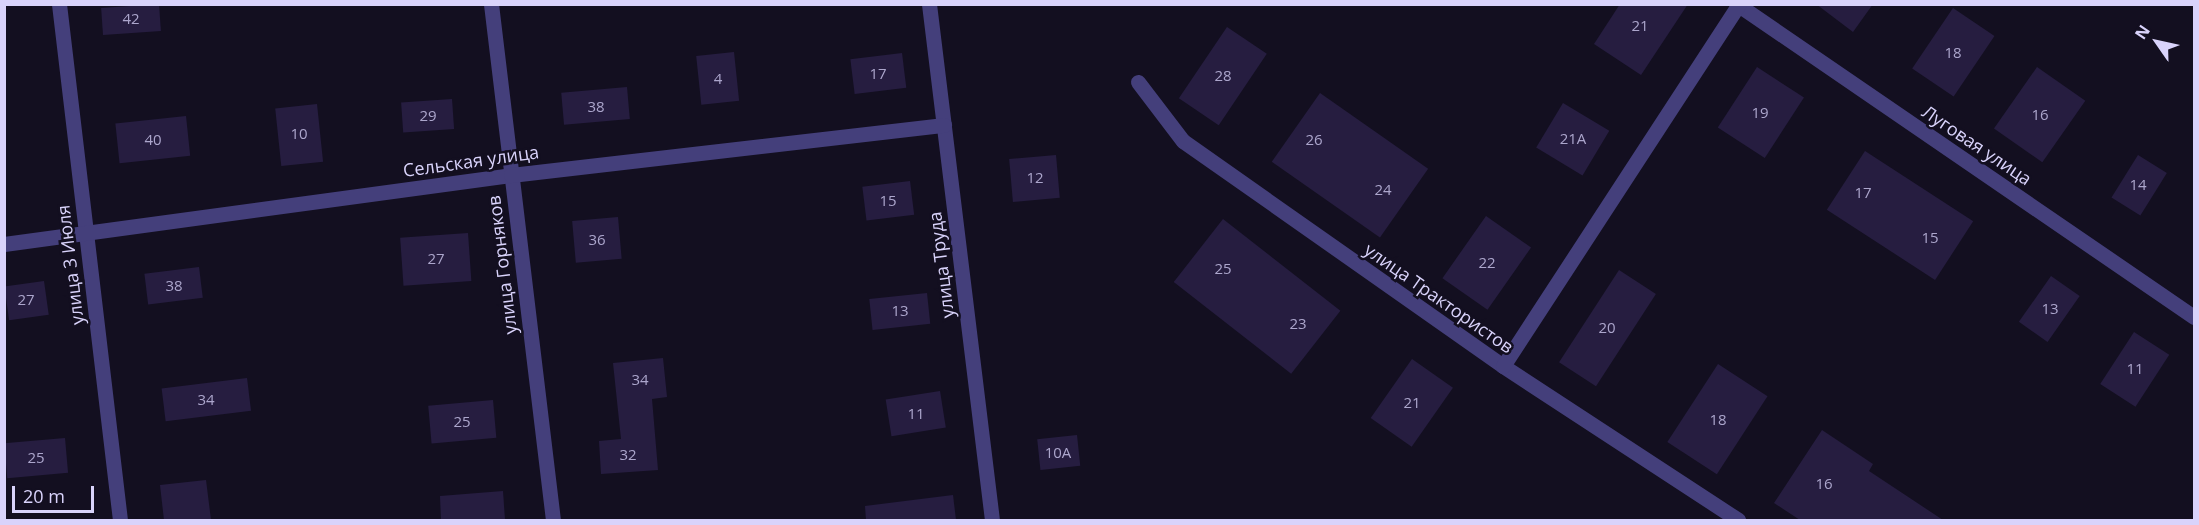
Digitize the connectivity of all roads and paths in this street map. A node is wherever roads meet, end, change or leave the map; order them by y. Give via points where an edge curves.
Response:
1 (59, 4) edge
2 (491, 4) edge
3 (929, 4) edge
4 (1738, 5) edge
5 (1138, 82) dead end
6 (944, 125) junction
7 (511, 175) junction
8 (86, 235) junction
9 (4, 244) edge
10 (2194, 317) edge
11 (1503, 366) junction
12 (120, 520) edge
13 (553, 520) edge
14 (992, 520) edge
15 (1738, 520) edge

1 - 8 street, улица 3 Июля
2 - 7 street, улица Горняков
3 - 6 street, улица Труда
4 - 10 street, Луговая улица
4 - 11 street
5 - 11 street, улица Трактористов via 1183,141
6 - 7 street, Сельская улица
6 - 14 street, улица Труда
7 - 8 street, Сельская улица
7 - 13 street, улица Горняков
8 - 9 street, Сельская улица
8 - 12 street, улица 3 Июля
11 - 15 street, улица Трактористов

